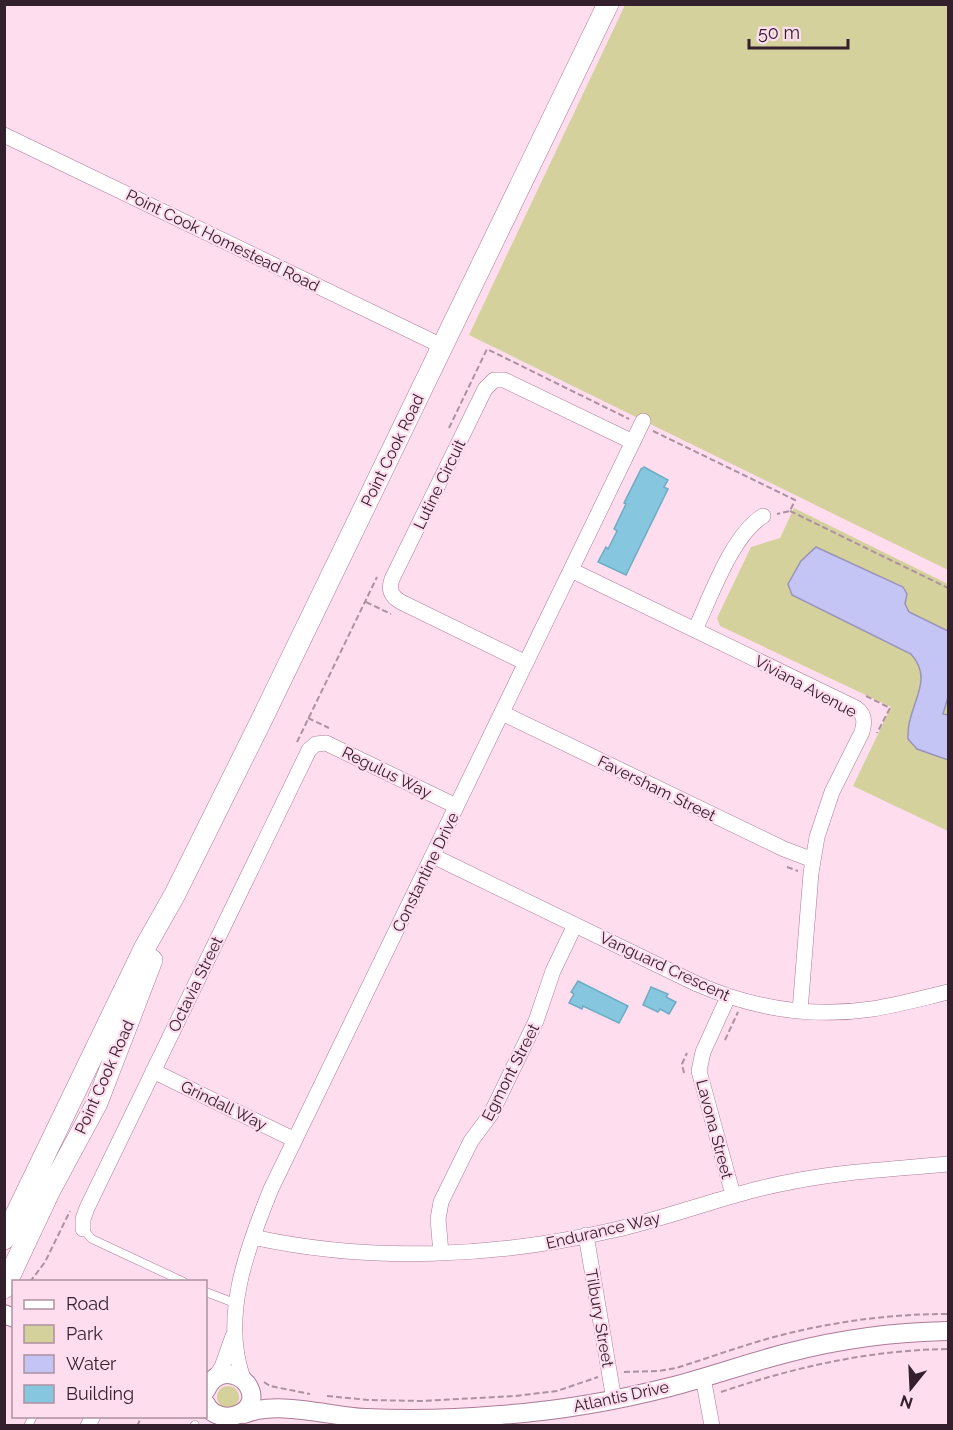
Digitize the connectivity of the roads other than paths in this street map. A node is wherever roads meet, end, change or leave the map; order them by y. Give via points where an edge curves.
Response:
1 (608, 4) edge
2 (4, 135) edge
3 (442, 346) junction
4 (642, 423) road end
5 (633, 442) junction
6 (764, 516) road end
7 (571, 570) junction
8 (695, 630) junction
9 (526, 663) junction
10 (502, 713) junction
11 (316, 744) joint
12 (456, 806) junction
13 (433, 856) junction
14 (813, 860) junction
15 (175, 894) junction
16 (575, 925) junction
17 (948, 992) edge
18 (735, 999) junction
19 (800, 1011) junction
20 (153, 1071) junction
21 (295, 1140) junction
22 (948, 1164) edge
23 (733, 1195) junction
24 (83, 1229) joint
25 (586, 1235) junction
26 (253, 1237) junction
27 (4, 1239) edge
28 (441, 1252) junction
29 (182, 1280) edge
30 (4, 1289) edge
31 (207, 1292) edge
32 (237, 1304) junction
33 (4, 1314) edge
34 (8, 1328) edge
35 (948, 1331) edge
36 (234, 1332) junction
37 (703, 1377) junction
38 (251, 1382) junction
39 (209, 1383) edge
40 (614, 1400) junction
41 (289, 1408) junction
42 (209, 1412) edge
43 (240, 1419) edge
44 (712, 1425) edge

1 - 3 main road, Point Cook Road
2 - 3 street, Point Cook Homestead Road
3 - 15 main road, Point Cook Road
4 - 5 street, Constantine Drive
5 - 7 street, Constantine Drive
5 - 9 street, Lutine Circuit via 504,380 494,380 484,389 392,579 390,591 401,602
6 - 8 street via 737,542
7 - 8 street, Viviana Avenue
7 - 9 street, Constantine Drive
8 - 14 street, Viviana Avenue via 863,714 863,728 826,808
9 - 10 street, Constantine Drive
10 - 12 street, Constantine Drive
10 - 14 street, Faversham Street
11 - 12 street, Regulus Way via 331,745
11 - 20 street, Octavia Street via 306,755
12 - 13 street, Constantine Drive
13 - 16 street, Vanguard Crescent
13 - 21 street, Constantine Drive
14 - 19 street, Viviana Avenue
15 - 27 main road, Point Cook Road via 144,949
15 - 30 main road, Point Cook Road via 97,1103 50,1190
16 - 18 street, Vanguard Crescent
16 - 28 street, Egmont Street via 553,971 537,1021 441,1202
17 - 19 street, Vanguard Crescent via 870,1009
18 - 19 street, Vanguard Crescent
18 - 23 street, Lavona Street via 703,1052 699,1071
20 - 21 street, Grindall Way
20 - 24 street, Octavia Street via 87,1208
21 - 26 street, Constantine Drive
22 - 23 street, Endurance Way via 840,1173
23 - 25 street, Endurance Way via 635,1225
24 - 29 lane via 92,1239
25 - 28 street, Endurance Way via 519,1247
25 - 40 street, Tilbury Street
26 - 28 street, Endurance Way via 357,1251
26 - 32 street, Constantine Drive
31 - 32 lane
32 - 36 street, Constantine Drive
33 - 34 street
35 - 37 street, Atlantis Drive via 903,1332 832,1343
36 - 38 street, Constantine Drive via 237,1357
36 - 39 street, Constantine Drive via 222,1367
37 - 40 street, Atlantis Drive
37 - 44 street
38 - 39 street, Atlantis Drive via 227,1374
38 - 41 street, Atlantis Drive
38 - 43 street via 251,1401
40 - 41 street, Atlantis Drive via 535,1412 455,1418 363,1418
41 - 43 street, Atlantis Drive via 260,1408
42 - 43 street, Atlantis Drive via 221,1420

